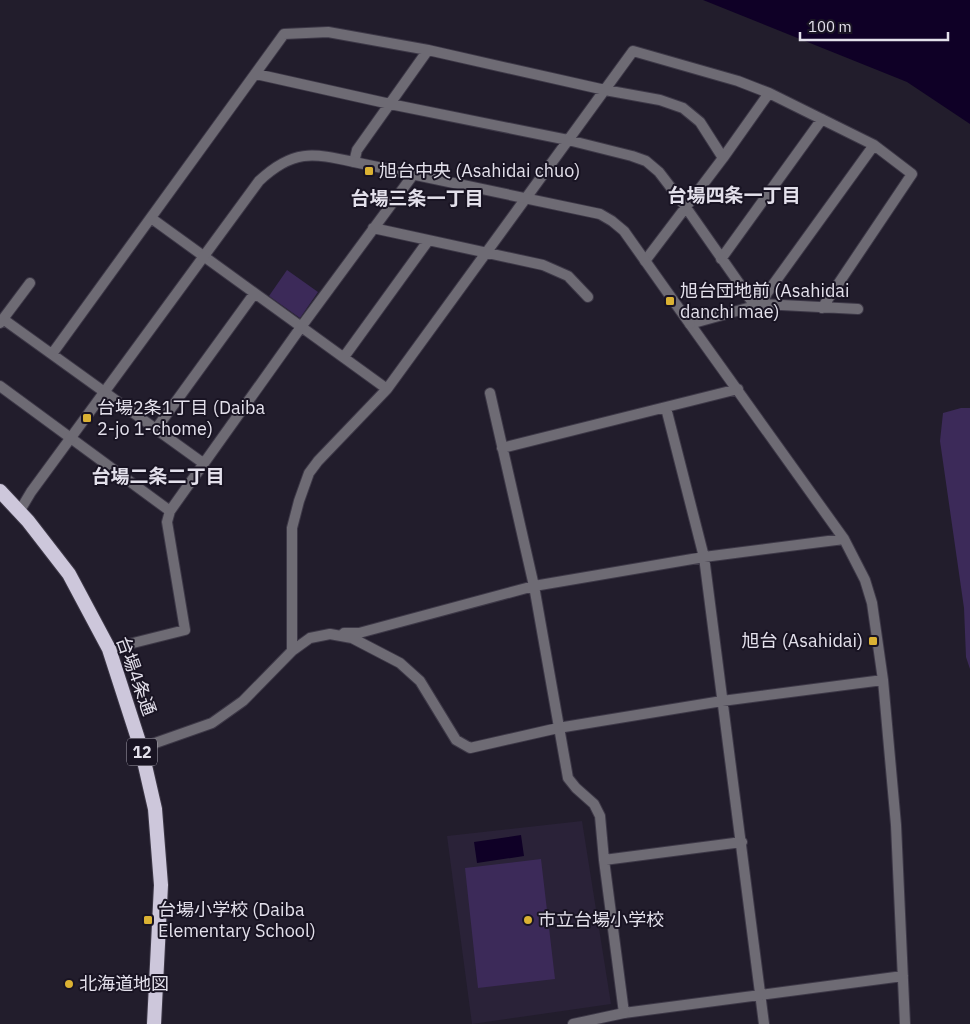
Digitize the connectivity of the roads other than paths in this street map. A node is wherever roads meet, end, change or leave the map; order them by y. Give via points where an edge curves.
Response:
1 (428, 50) junction
2 (256, 74) junction
3 (605, 90) junction
4 (769, 93) junction
5 (390, 104) junction
6 (822, 119) junction
7 (568, 140) junction
8 (874, 144) junction
9 (723, 158) junction
10 (354, 162) junction
11 (413, 175) junction
12 (527, 198) junction
13 (685, 206) junction
14 (151, 218) junction
15 (373, 228) junction
16 (428, 241) junction
17 (486, 252) junction
18 (203, 256) junction
19 (721, 258) junction
20 (645, 260) junction
21 (30, 282) dead end
22 (254, 294) junction
23 (588, 297) dead end
24 (758, 305) junction
25 (822, 308) junction
26 (858, 309) dead end
27 (1, 321) edge
28 (690, 324) junction
29 (301, 327) junction
30 (52, 354) junction
31 (344, 357) junction
32 (0, 386) edge
33 (387, 388) junction
34 (738, 389) junction
35 (105, 392) junction
36 (490, 394) dead end
37 (666, 408) junction
38 (156, 429) junction
39 (72, 439) junction
40 (502, 448) junction
41 (203, 463) junction
42 (0, 492) edge
43 (170, 511) junction
44 (19, 512) junction
45 (844, 539) junction
46 (704, 557) junction
47 (534, 586) junction
48 (330, 634) junction
49 (109, 649) junction
50 (292, 650) junction
51 (883, 680) junction
52 (722, 701) junction
53 (558, 728) junction
54 (141, 748) junction
55 (742, 842) junction
56 (604, 860) junction
57 (903, 976) junction
58 (761, 995) junction
59 (624, 1013) junction
60 (154, 1024) edge
61 (573, 1024) edge
62 (764, 1024) edge
63 (905, 1024) edge

1 - 2 street via 328,32 284,34
1 - 3 street
1 - 5 street
2 - 5 street
2 - 14 street
3 - 4 street via 634,50
3 - 7 street
3 - 9 street via 660,100 683,108 700,122
4 - 6 street
4 - 9 street
5 - 7 street
5 - 10 street via 357,150
6 - 8 street
6 - 19 street
7 - 12 street
7 - 13 street via 646,161 659,172
8 - 24 street
8 - 25 street via 912,174
9 - 13 street
10 - 11 street
10 - 18 street via 318,155 301,156 271,170 259,180
11 - 12 street
11 - 15 street
12 - 17 street
12 - 20 street via 600,214 624,231
13 - 19 street
13 - 20 street
14 - 18 street
14 - 30 street
15 - 16 street
15 - 29 street
16 - 17 street
16 - 31 street
17 - 23 street via 543,265 568,276
17 - 33 street
18 - 22 street
18 - 35 street
19 - 24 street
20 - 28 street
21 - 27 street
22 - 29 street
22 - 38 street
24 - 25 street
24 - 28 street
25 - 26 street
27 - 30 street
28 - 34 street
29 - 31 street
29 - 41 street
30 - 35 street
31 - 33 street
32 - 39 street
33 - 50 street via 309,473 292,528
34 - 37 street
34 - 45 street
35 - 38 street
35 - 39 street
36 - 40 street
37 - 40 street
37 - 46 street
38 - 41 street
39 - 43 street
39 - 44 street
40 - 47 street
41 - 43 street
42 - 44 highway, 台場4条通 / 12
43 - 49 street via 167,522 185,630
44 - 49 highway, 台場4条通 / 12 via 68,574
45 - 46 street
45 - 51 street via 865,580 872,603
46 - 47 street
46 - 52 street
47 - 48 street via 359,632
47 - 53 street
48 - 50 street via 310,638
48 - 53 street via 352,638 400,663 420,681 456,740 470,748
49 - 54 highway, 台場4条通 / 12
50 - 54 street via 243,701 212,723
51 - 52 street
51 - 57 street via 896,825
52 - 53 street
52 - 55 street
53 - 56 street via 568,778 594,804 600,816
54 - 60 highway, 台場4条通 / 12 via 155,809 161,885
55 - 56 street
55 - 58 street
56 - 59 street
57 - 58 street
57 - 63 street
58 - 59 street
58 - 62 street
59 - 61 street

